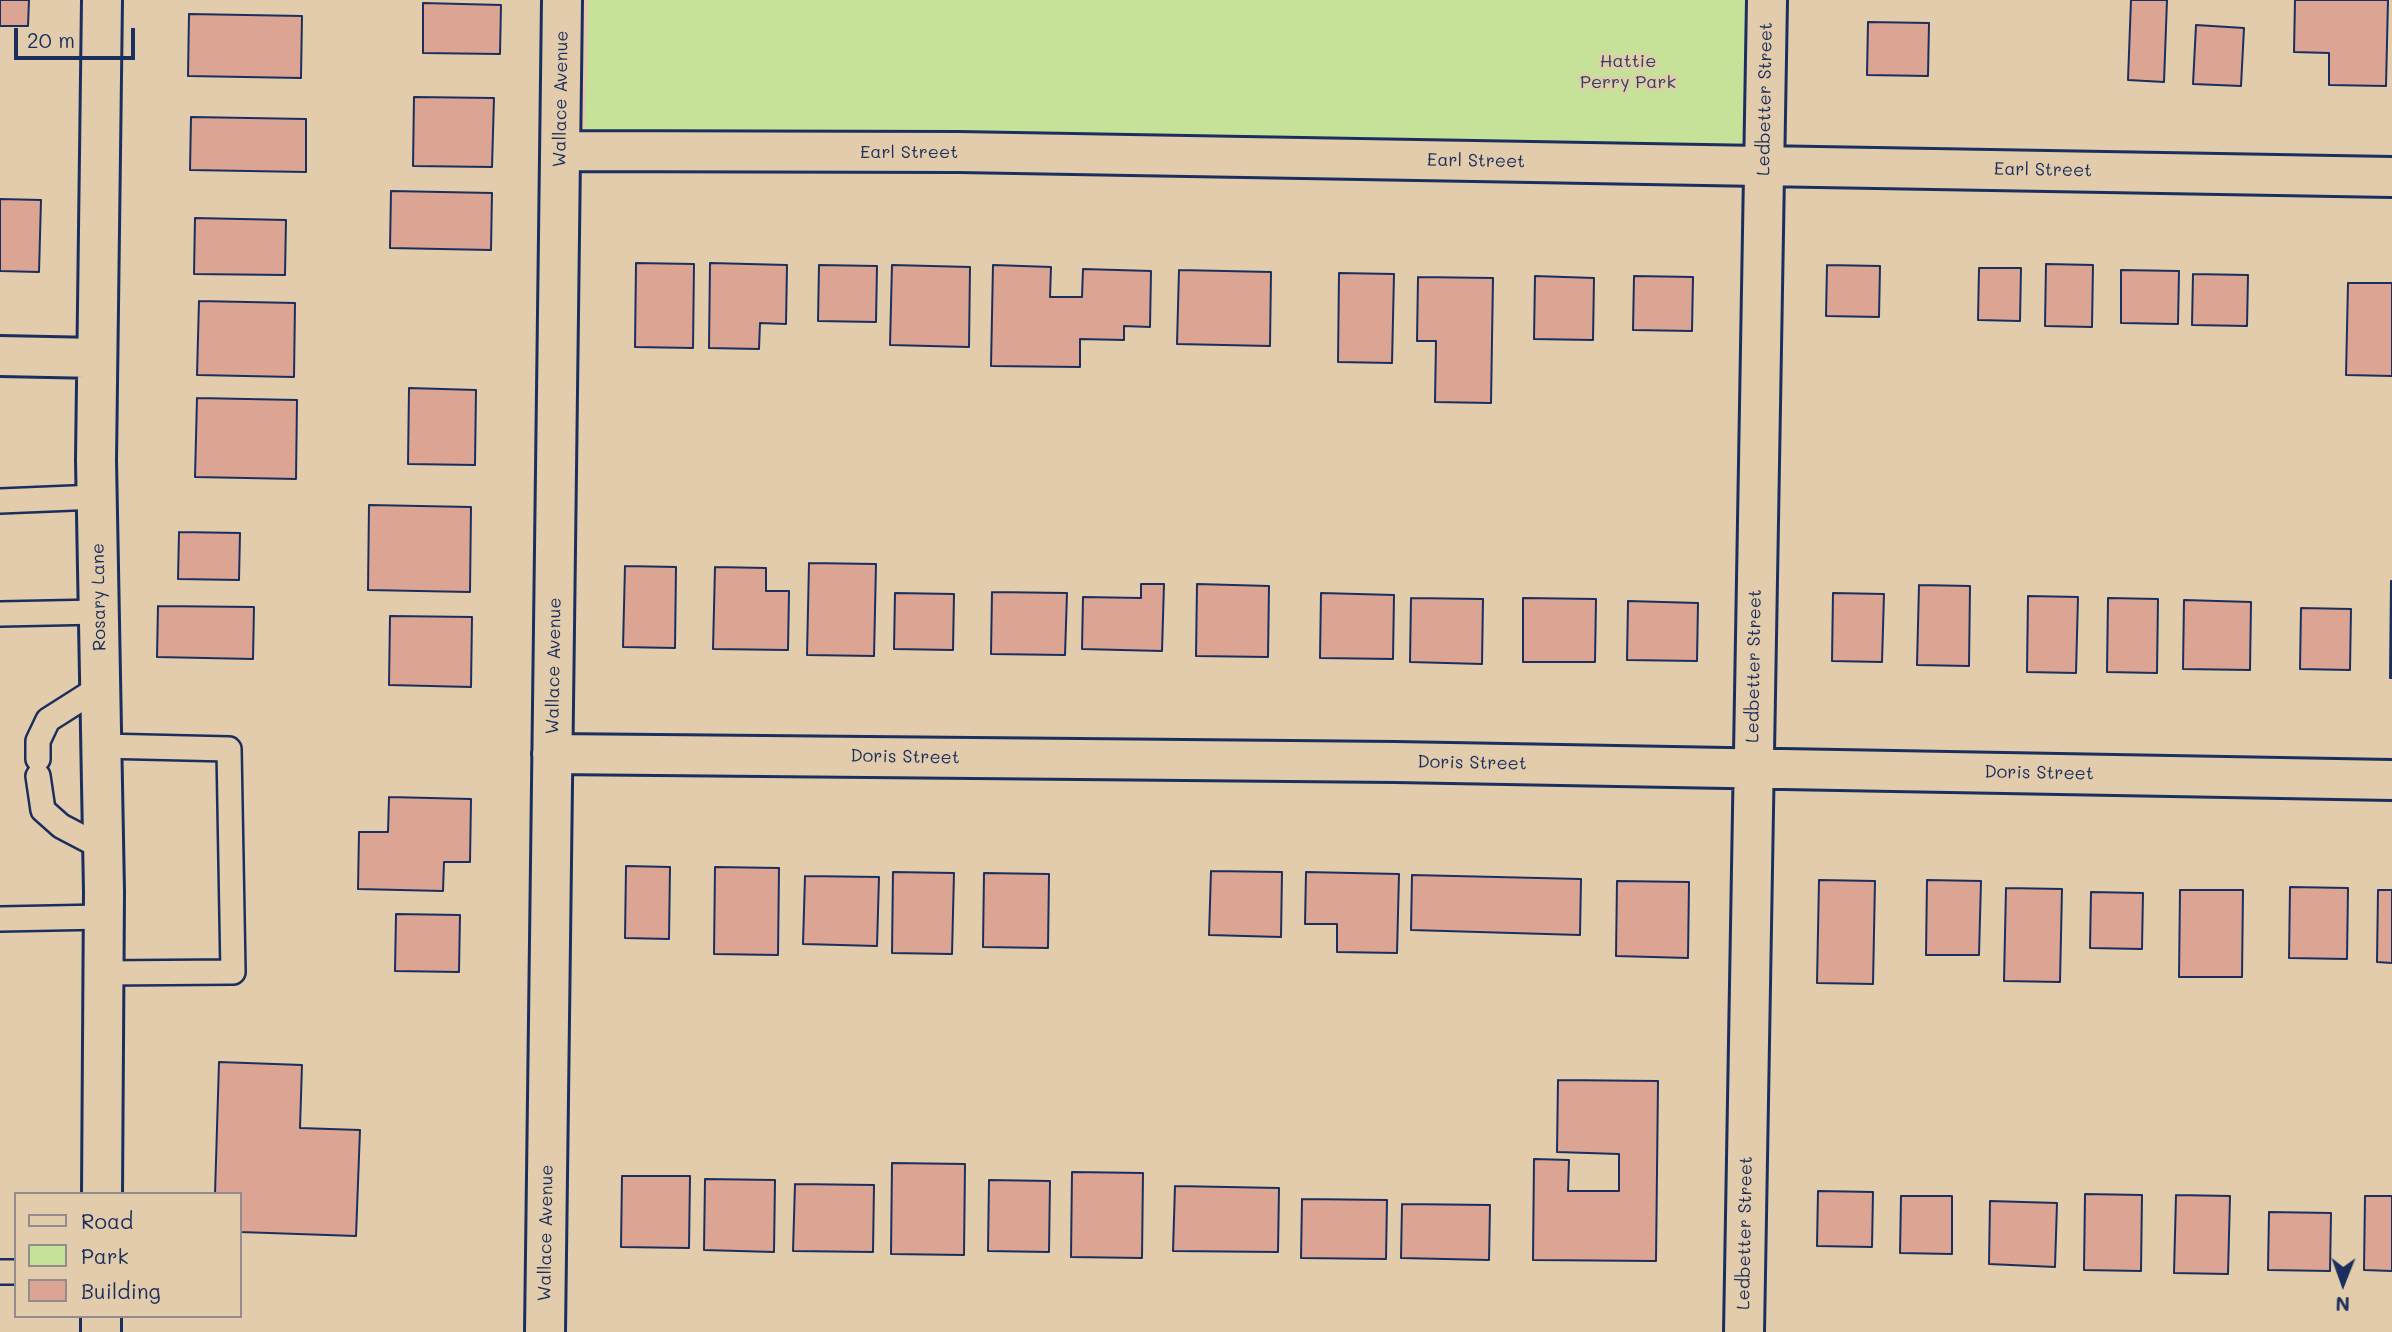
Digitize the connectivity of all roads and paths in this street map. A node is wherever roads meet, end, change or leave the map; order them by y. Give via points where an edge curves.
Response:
1 (102, 0) edge
2 (562, 0) edge
3 (1767, 0) edge
4 (560, 151) junction
5 (1764, 166) junction
6 (2392, 177) edge
7 (0, 356) edge
8 (97, 358) junction
9 (97, 497) junction
10 (0, 500) edge
11 (99, 612) junction
12 (0, 614) edge
13 (100, 687) junction
14 (101, 746) junction
15 (552, 754) junction
16 (1751, 768) junction
17 (2392, 780) edge
18 (103, 848) junction
19 (103, 917) junction
20 (0, 919) edge
21 (103, 974) junction
22 (102, 1192) edge
23 (545, 1332) edge
24 (1744, 1332) edge

1 - 8 street, Rosary Lane
2 - 4 street, Wallace Avenue
3 - 5 street, Ledbetter Street
4 - 5 street, Earl Street via 958,152
4 - 15 street, Wallace Avenue
5 - 6 street, Earl Street
5 - 16 street, Ledbetter Street
7 - 8 street
8 - 9 street, Rosary Lane
9 - 10 lane
9 - 11 street, Rosary Lane
11 - 12 lane
11 - 13 street, Rosary Lane
13 - 14 street, Rosary Lane
13 - 18 lane via 48,720 38,741 38,767 43,810 61,827
14 - 18 street, Rosary Lane
14 - 21 lane via 229,749 233,972
15 - 16 street, Doris Street
15 - 23 street, Wallace Avenue
16 - 17 street, Doris Street
16 - 24 street, Ledbetter Street
18 - 19 street, Rosary Lane
19 - 20 lane
19 - 21 street, Rosary Lane
21 - 22 street, Rosary Lane

